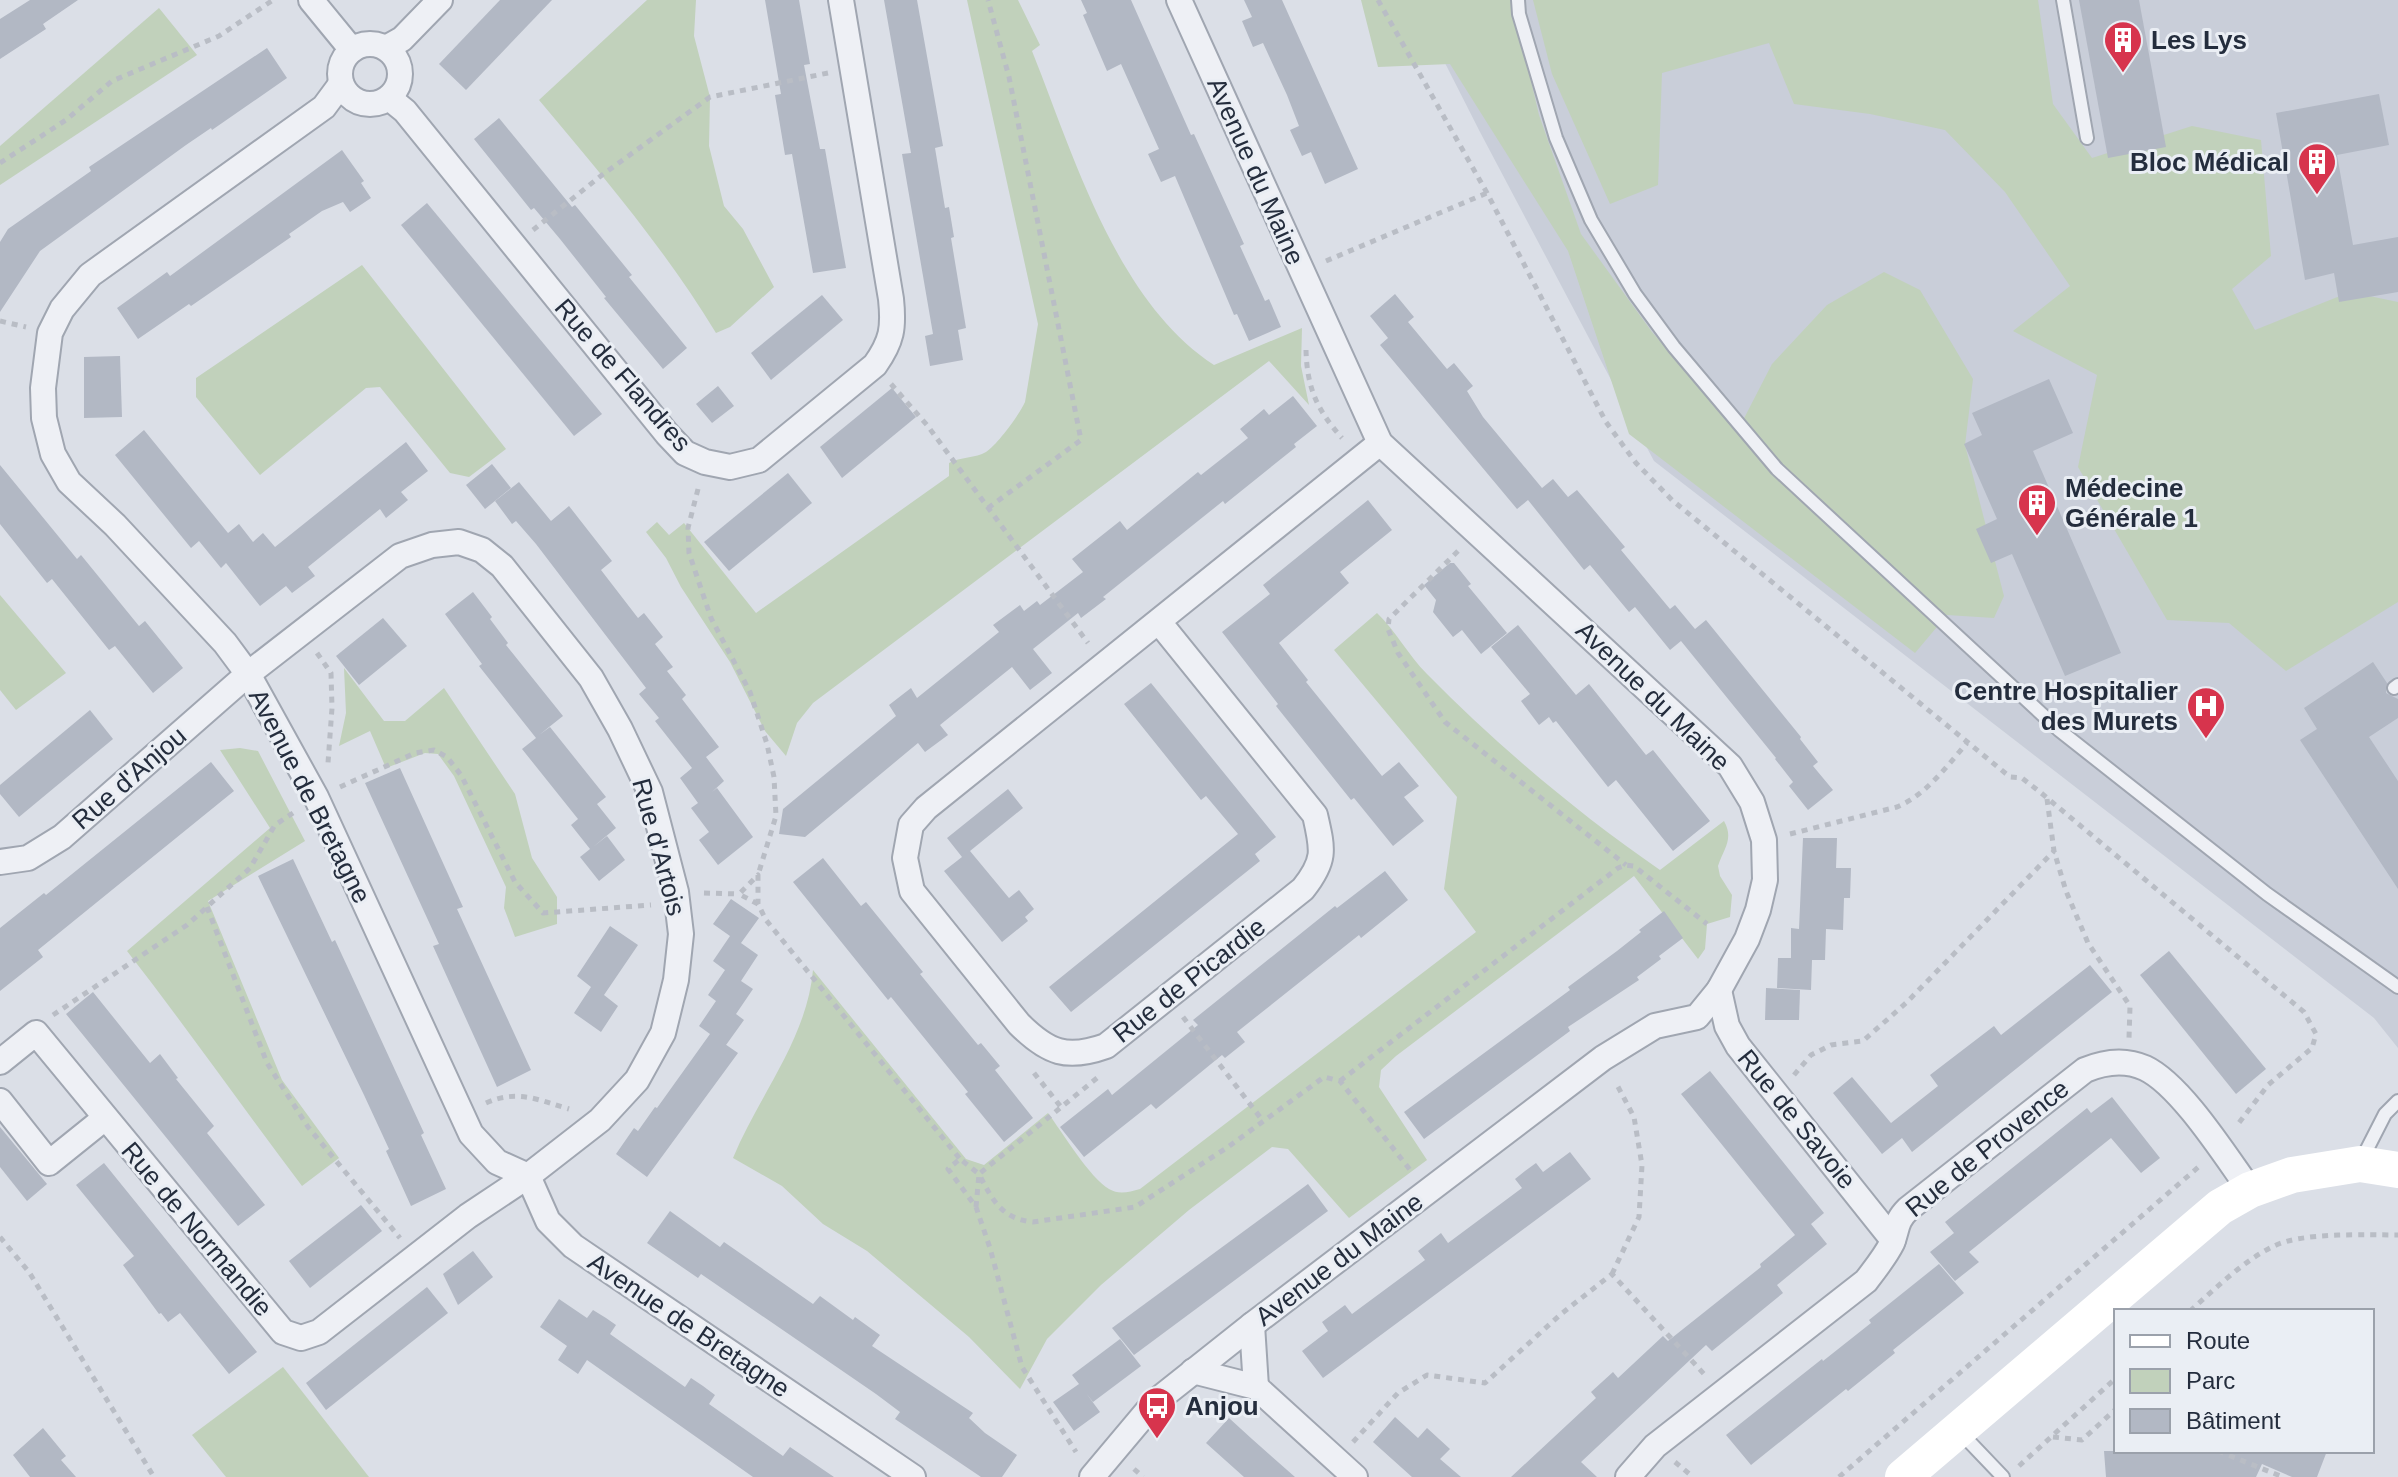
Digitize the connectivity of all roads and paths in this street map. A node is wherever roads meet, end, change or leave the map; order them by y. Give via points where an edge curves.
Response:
1 (273, 0) edge
2 (311, 0) edge
3 (440, 0) edge
4 (841, 0) edge
5 (988, 0) edge
6 (1179, 0) edge
7 (1378, 0) edge
8 (1517, 0) edge
9 (2063, 0) edge
10 (386, 48) junction
11 (352, 50) junction
12 (853, 68) junction
13 (341, 84) junction
14 (389, 98) junction
15 (2087, 138) dead end
16 (0, 163) edge
17 (1487, 193) junction
18 (514, 246) junction
19 (1302, 271) junction
20 (875, 365) junction
21 (1380, 443) junction
22 (705, 462) junction
23 (988, 508) junction
24 (1478, 532) junction
25 (1159, 622) junction
26 (302, 632) junction
27 (1094, 651) dead end
28 (248, 674) junction
29 (1967, 743) junction
30 (316, 797) junction
31 (2047, 798) junction
32 (1764, 840) junction
33 (2054, 851) junction
34 (0, 862) edge
35 (1626, 865) junction
36 (758, 875) junction
37 (739, 894) junction
38 (676, 898) junction
39 (758, 904) junction
40 (207, 907) junction
41 (1707, 924) dead end
42 (2398, 987) edge
43 (1719, 990) junction
44 (1168, 997) junction
45 (36, 1033) junction
46 (1102, 1047) junction
47 (1603, 1058) junction
48 (0, 1062) edge
49 (2127, 1063) junction
50 (1340, 1081) junction
51 (0, 1101) edge
52 (2398, 1101) edge
53 (1784, 1104) junction
54 (462, 1115) junction
55 (105, 1118) junction
56 (600, 1120) junction
57 (1263, 1121) junction
58 (2220, 1148) junction
59 (960, 1159) junction
60 (2360, 1164) junction
61 (2398, 1170) edge
62 (979, 1174) junction
63 (528, 1176) junction
64 (2250, 1190) junction
65 (1427, 1192) junction
66 (976, 1207) junction
67 (2398, 1235) edge
68 (0, 1237) edge
69 (1893, 1240) junction
70 (415, 1257) junction
71 (1612, 1274) junction
72 (2192, 1309) edge
73 (1252, 1325) junction
74 (1193, 1371) junction
75 (2114, 1380) edge
76 (1256, 1387) junction
77 (1721, 1393) junction
78 (2114, 1411) edge
79 (1957, 1429) junction
80 (2052, 1436) junction
81 (2223, 1453) edge
82 (1337, 1460) junction
83 (2018, 1467) dead end
84 (154, 1477) edge
85 (913, 1477) edge
86 (1092, 1477) edge
87 (1355, 1477) edge
88 (1628, 1477) edge
89 (1839, 1477) edge
90 (1903, 1477) edge
91 (2003, 1477) edge
92 (2283, 1477) edge

1 - 16 path via 219,36 112,81 66,120
2 - 11 street
3 - 10 street
4 - 12 street, Rue de Flandres
5 - 23 path via 1009,77 1081,440
6 - 19 street, Avenue du Maine
7 - 17 path
8 - 42 lane via 1556,138 1591,220 1674,347 1777,469 2059,730 2267,894
9 - 15 lane
10 - 11 street via 368,43
10 - 14 street via 401,72
11 - 13 street via 341,65
12 - 18 path via 710,97
12 - 20 street, Rue de Flandres via 893,324
13 - 14 street via 361,104
13 - 28 street, Avenue de Bretagne via 324,107 90,275 62,309 46,358 44,418 53,454 69,482 115,525
14 - 18 street, Rue de Flandres
17 - 19 path
17 - 29 path via 1606,422 1636,463 1684,510
18 - 22 street, Rue de Flandres via 667,434 685,453
19 - 21 street, Avenue du Maine
20 - 22 street, Rue de Flandres via 759,460 730,467
20 - 23 path
21 - 24 street, Avenue du Maine
21 - 25 street, Rue de Picardie
22 - 36 path via 688,528 689,553 711,618 750,692 774,777 776,816
23 - 27 path
24 - 32 street, Avenue du Maine via 1730,766 1752,802
24 - 35 path via 1389,619 1392,640 1445,722
25 - 44 street, Rue de Picardie via 1315,815 1323,849 1318,869 1303,889
25 - 46 street, Rue de Picardie via 926,808 911,825 905,858 912,891 1035,1041 1082,1054
26 - 28 street, Rue d'Artois
26 - 30 path via 331,673 329,760
26 - 38 street, Rue d'Artois via 400,556 459,542 482,550 502,566 599,690 650,792
28 - 30 street, Avenue de Bretagne
28 - 34 street, Rue d'Anjou via 62,837 28,858
29 - 31 path
29 - 32 path via 1913,800
30 - 38 path via 415,753 434,750 461,775 515,882 543,913
30 - 40 path via 275,825 250,868
30 - 54 street, Avenue de Bretagne
31 - 33 path
31 - 58 path via 2304,1012 2316,1034 2312,1048 2268,1085
32 - 43 street, Avenue du Maine via 1765,880 1758,910
33 - 49 path via 2088,943 2130,1006
33 - 53 path via 1863,1041 1831,1045 1811,1055 1794,1074
35 - 41 path
35 - 50 path
36 - 37 path
36 - 39 path
37 - 38 path
37 - 39 path
38 - 56 street, Rue d'Artois via 681,934 663,1033 637,1080
39 - 59 path
40 - 45 path via 142,957 59,1009
40 - 70 path via 267,1063 308,1127
43 - 47 street, Avenue du Maine via 1697,1017 1655,1026
43 - 53 street, Rue de Savoie via 1738,1046
44 - 46 street, Rue de Picardie
44 - 57 path
45 - 48 street
45 - 55 street, Rue de Normandie
46 - 62 path via 1113,1066
47 - 65 street, Avenue du Maine
47 - 71 path via 1634,1117 1642,1165 1639,1217
49 - 58 street via 2159,1077
49 - 69 street, Rue de Provence via 2108,1062 2085,1070 1908,1209 1898,1219
50 - 57 path via 1324,1077
50 - 65 path
51 - 55 street, Rue de Normandie via 49,1163
52 - 60 lane via 2385,1114
53 - 69 street, Rue de Savoie
54 - 56 path via 514,1095
54 - 63 street, Avenue de Bretagne via 471,1134 497,1162
55 - 70 street, Rue de Normandie via 283,1332 301,1338 319,1332
56 - 63 street, Rue d'Artois
57 - 62 path via 1135,1207 1021,1221 995,1204
58 - 64 street
58 - 89 path
59 - 62 path
59 - 66 path via 948,1169
60 - 61 main road
60 - 64 main road via 2292,1175
62 - 66 path
63 - 70 street, Rue de Normandie
63 - 85 street, Avenue de Bretagne via 548,1221 573,1246
64 - 79 main road via 2220,1207
65 - 73 street, Avenue du Maine
66 - 86 path via 1022,1367
67 - 72 path via 2307,1237 2275,1245
68 - 84 path via 29,1272
69 - 77 street, Rue de Provence via 1866,1281
71 - 77 path
71 - 82 path via 1485,1383 1427,1375 1398,1393
73 - 74 street, Avenue du Maine
73 - 76 street
74 - 76 street
74 - 86 street, Avenue du Maine via 1144,1413
75 - 80 path
76 - 82 street
77 - 88 street, Rue de Provence via 1655,1446
78 - 80 path via 2082,1440
79 - 90 main road
79 - 91 lane
80 - 83 path
81 - 92 path
82 - 87 street

